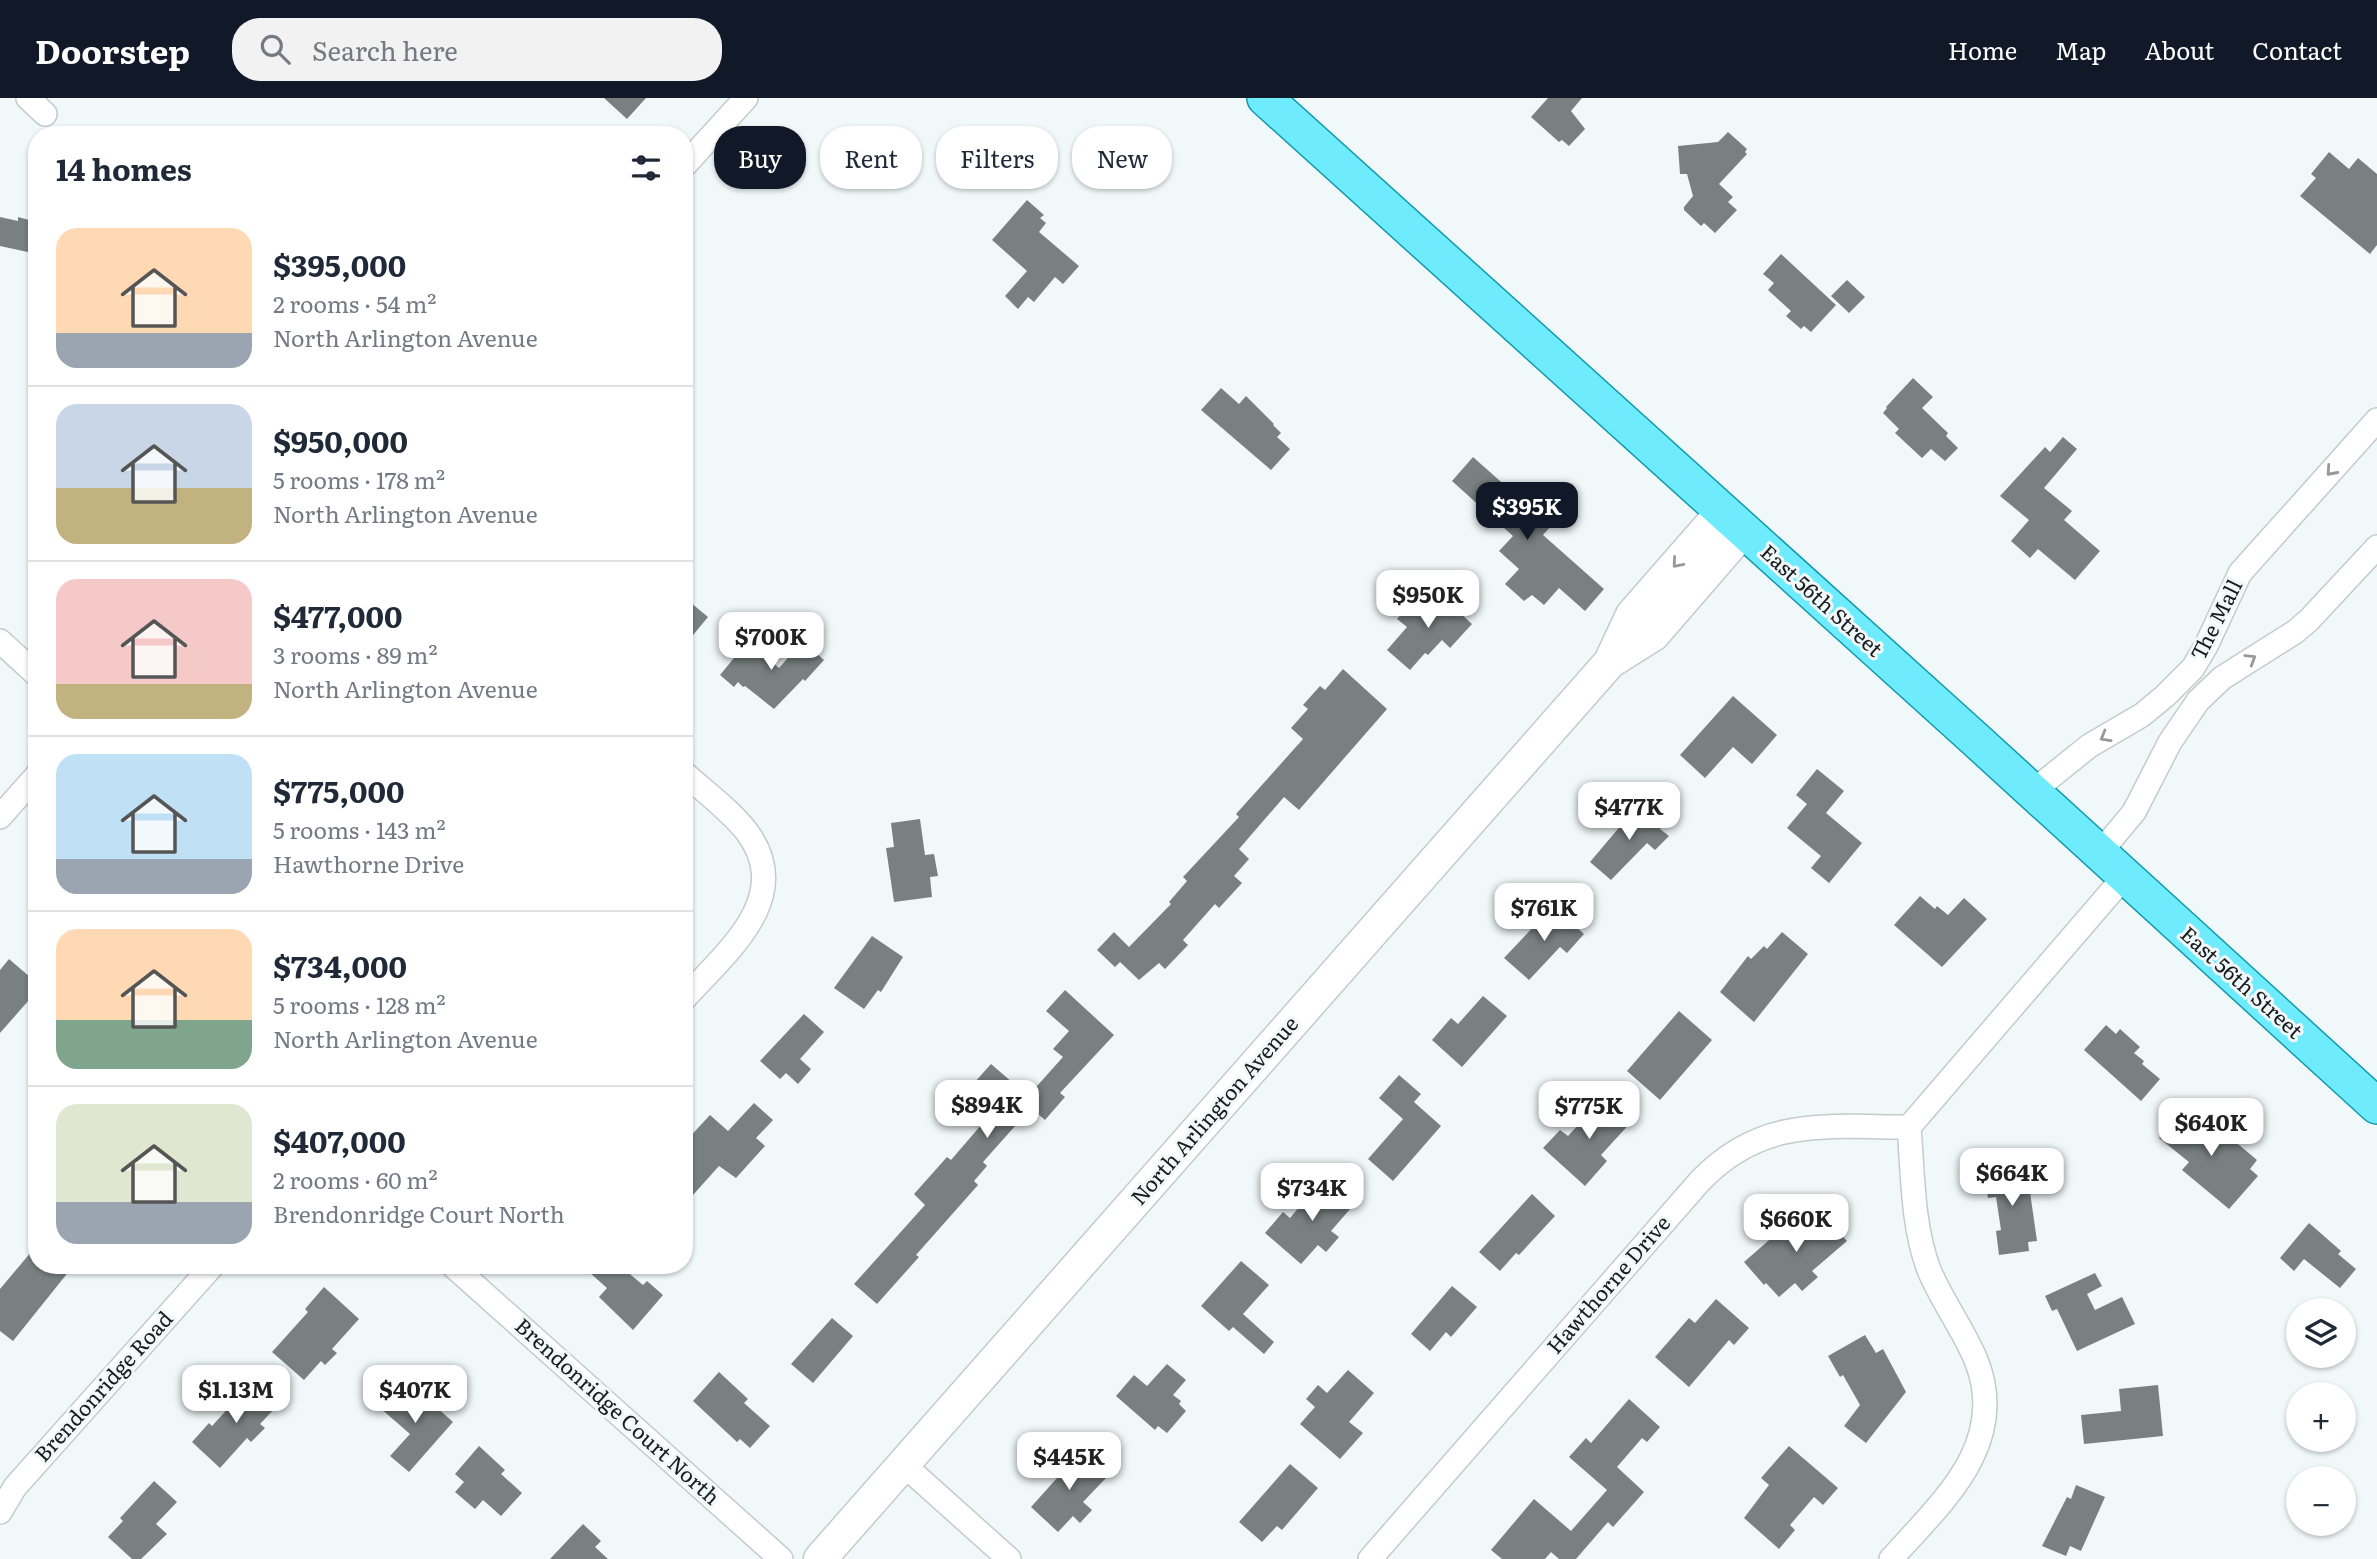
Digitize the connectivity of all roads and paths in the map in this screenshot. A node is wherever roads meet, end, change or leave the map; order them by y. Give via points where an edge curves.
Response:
1 (28, 98) edge
2 (746, 98) edge
3 (1265, 98) edge
4 (45, 114) dead end
5 (693, 156) edge
6 (2377, 421) edge
7 (1733, 522) junction
8 (2377, 547) edge
9 (0, 641) edge
10 (28, 667) edge
11 (2185, 676) junction
12 (2205, 694) junction
13 (2142, 715) junction
14 (2170, 742) junction
15 (693, 781) edge
16 (28, 785) edge
17 (2032, 792) junction
18 (0, 817) edge
19 (2099, 854) junction
20 (2124, 877) junction
21 (693, 989) edge
22 (2377, 1106) edge
23 (1909, 1127) junction
24 (205, 1274) edge
25 (463, 1274) edge
26 (903, 1464) junction
27 (0, 1512) edge
28 (781, 1559) edge
29 (820, 1559) edge
30 (1009, 1559) edge
31 (1370, 1559) edge
32 (1891, 1559) edge

1 - 4 street
2 - 5 street
3 - 7 main road, East 56th Street
6 -> 11 street, The Mall via 2240,573 2206,646
7 - 17 main road, East 56th Street
7 - 26 main road, North Arlington Avenue via 1632,615 1610,662
12 -> 8 street, The Mall via 2222,678 2295,632
9 - 10 street
11 - 12 street
11 - 13 street, The Mall
12 - 14 street, The Mall
13 - 14 street
13 -> 17 street, The Mall via 2089,746
14 - 19 street, The Mall via 2134,812
15 - 21 street via 742,826 757,849 763,870 761,902 751,922
16 - 18 street
17 - 19 main road, East 56th Street
19 - 20 main road, East 56th Street
20 - 22 main road, East 56th Street
20 - 23 street
23 - 31 street, Hawthorne Drive via 1809,1126 1759,1139 1723,1160
23 - 32 street via 1923,1252 1975,1357 1985,1410 1979,1442 1966,1471
24 - 27 street, Brendonridge Road via 15,1487
25 - 28 street, Brendonridge Court North
26 - 29 main road, North Arlington Avenue
26 - 30 street

